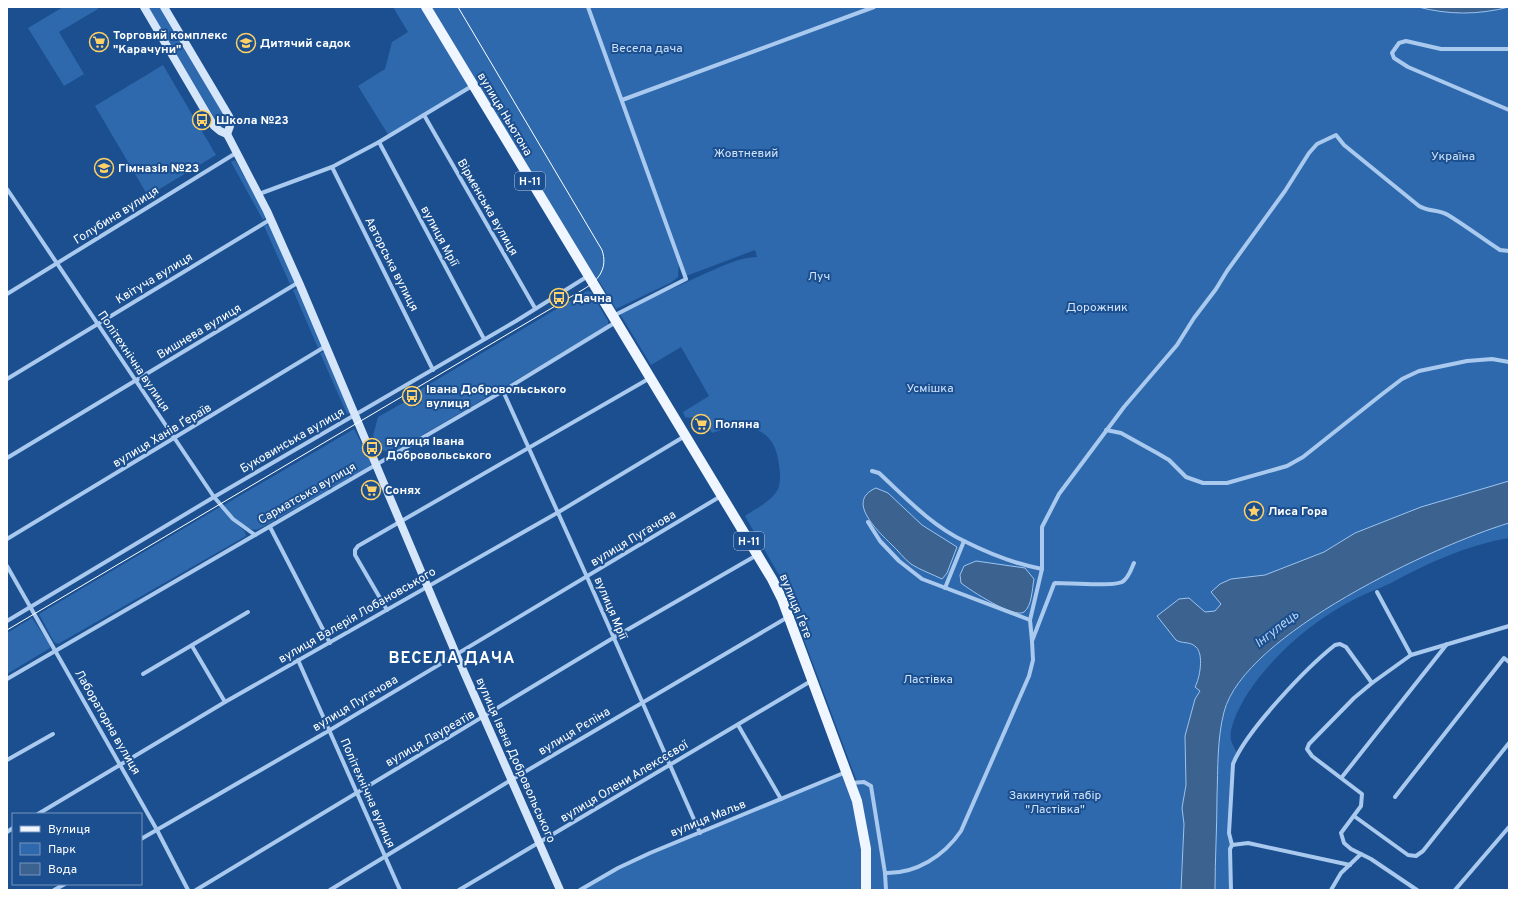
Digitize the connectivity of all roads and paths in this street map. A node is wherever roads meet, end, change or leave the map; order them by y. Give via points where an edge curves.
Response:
1 (144, 7) edge
2 (164, 7) edge
3 (426, 7) edge
4 (588, 7) edge
5 (874, 7) edge
6 (1509, 49) edge
7 (473, 86) junction
8 (622, 100) junction
9 (1509, 110) edge
10 (424, 115) junction
11 (227, 134) junction
12 (379, 142) junction
13 (236, 153) junction
14 (332, 167) junction
15 (8, 192) edge
16 (259, 194) junction
17 (271, 219) junction
18 (1509, 251) edge
19 (57, 263) junction
20 (588, 276) junction
21 (299, 282) junction
22 (7, 294) edge
23 (535, 308) junction
24 (614, 319) junction
25 (97, 324) junction
26 (484, 339) junction
27 (326, 346) junction
28 (1509, 362) edge
29 (433, 370) junction
30 (650, 377) junction
31 (7, 379) edge
32 (135, 381) junction
33 (503, 391) junction
34 (356, 415) junction
35 (1106, 430) junction
36 (686, 435) junction
37 (174, 440) junction
38 (528, 449) junction
39 (7, 458) edge
40 (376, 464) junction
41 (872, 471) dead end
42 (722, 496) junction
43 (214, 497) junction
44 (557, 512) junction
45 (402, 522) junction
46 (868, 522) dead end
47 (270, 527) junction
48 (255, 535) junction
49 (7, 539) edge
50 (964, 541) junction
51 (758, 554) junction
52 (1134, 563) dead end
53 (7, 566) edge
54 (1042, 569) junction
55 (587, 577) junction
56 (429, 586) junction
57 (945, 588) junction
58 (1377, 592) dead end
59 (30, 607) junction
60 (387, 610) junction
61 (248, 612) dead end
62 (788, 617) junction
63 (1030, 620) junction
64 (7, 621) edge
65 (1509, 626) edge
66 (613, 638) junction
67 (1032, 642) junction
68 (330, 643) junction
69 (1448, 643) junction
70 (192, 646) junction
71 (56, 651) junction
72 (456, 654) junction
73 (1411, 655) junction
74 (298, 660) junction
75 (1509, 662) edge
76 (143, 674) dead end
77 (7, 679) edge
78 (811, 681) junction
79 (1372, 683) junction
80 (225, 702) junction
81 (642, 702) junction
82 (484, 718) junction
83 (738, 726) junction
84 (330, 730) junction
85 (54, 734) dead end
86 (1509, 743) edge
87 (7, 760) edge
88 (121, 765) junction
89 (669, 765) junction
90 (847, 771) junction
91 (1342, 777) junction
92 (511, 780) junction
93 (850, 783) junction
94 (357, 792) junction
95 (1395, 797) dead end
96 (780, 799) junction
97 (40, 813) edge
98 (1354, 816) junction
99 (1509, 827) edge
100 (157, 830) junction
101 (700, 833) junction
102 (142, 838) edge
103 (539, 843) junction
104 (1232, 845) junction
105 (1361, 854) junction
106 (385, 856) junction
107 (1350, 865) junction
108 (885, 873) junction
109 (63, 885) edge
110 (54, 890) edge
111 (188, 890) edge
112 (196, 890) edge
113 (330, 890) edge
114 (400, 890) edge
115 (459, 890) edge
116 (560, 890) edge
117 (580, 890) edge
118 (866, 890) edge
119 (886, 890) edge
120 (1231, 890) edge
121 (1331, 890) edge
122 (1417, 890) edge
123 (1455, 890) edge

1 - 11 street via 214,126
2 - 11 street via 230,118
3 - 7 main road, вулиця Ньютона / Н-11
4 - 8 street
5 - 8 street
6 - 9 street via 1441,49 1406,41 1399,43 1392,53 1394,58 1408,67
7 - 10 street
7 - 20 main road, вулиця Ньютона / Н-11
8 - 24 street, Сарматська вулиця via 686,279
10 - 12 street
10 - 23 street, Вірменська вулиця
11 - 13 street, вулиця Івана Добровольського
12 - 14 street
12 - 26 street, вулиця Мрії
13 - 16 street, вулиця Івана Добровольського
13 - 19 street, Голубина вулиця
14 - 16 street
14 - 29 street, Авторська вулиця
15 - 19 street, Політехнічна вулиця
16 - 17 street, вулиця Івана Добровольського
17 - 21 street, вулиця Івана Добровольського
17 - 25 street, Квітуча вулиця
18 - 35 street via 1500,250 1437,210 1426,210 1344,145 1336,135 1328,137 1309,153 1177,345
19 - 22 street, Голубина вулиця
19 - 25 street, Політехнічна вулиця
20 - 23 street, Буковинська вулиця
20 - 24 main road, вулиця Ґете / Н-11
21 - 27 street, вулиця Івана Добровольського
21 - 32 street, Вишнева вулиця
23 - 26 street, Буковинська вулиця
24 - 30 main road, вулиця Ґете / Н-11
24 - 33 street, Сарматська вулиця
25 - 31 street, Квітуча вулиця
25 - 32 street, Політехнічна вулиця
26 - 29 street, Буковинська вулиця
27 - 34 street, вулиця Івана Добровольського
27 - 37 street, вулиця Ханів Ґераїв
28 - 35 street via 1492,359 1419,371 1402,379 1303,457 1287,466 1227,483 1203,484 1186,477 1169,460 1121,433
29 - 34 street, Буковинська вулиця
30 - 36 main road, вулиця Ґете / Н-11
30 - 38 street
32 - 37 street, Політехнічна вулиця
32 - 39 street, Вишнева вулиця
33 - 38 street, вулиця Мрії
33 - 40 street, Сарматська вулиця
34 - 40 street, вулиця Івана Добровольського
34 - 43 street, Буковинська вулиця
35 - 54 street via 1044,519 1041,536
36 - 42 main road, вулиця Ґете / Н-11
36 - 44 street, вулиця Валерія Лобановського
37 - 43 street, Політехнічна вулиця
37 - 49 street, вулиця Ханів Ґераїв
38 - 44 street, вулиця Мрії
38 - 45 street
40 - 45 street, вулиця Івана Добровольського
40 - 47 street, Сарматська вулиця
41 - 50 street via 879,473 919,510
42 - 51 main road, вулиця Ґете / Н-11
42 - 55 street, вулиця Пугачова
43 - 48 street, Політехнічна вулиця via 233,519
43 - 59 street, Буковинська вулиця
44 - 55 street, вулиця Мрії
44 - 56 street, вулиця Валерія Лобановського
45 - 56 street, вулиця Івана Добровольського
45 - 60 street via 355,550 355,555
46 - 57 street via 880,541 899,561 922,579
47 - 48 street, Сарматська вулиця
47 - 68 street
48 - 71 street, Сарматська вулиця
50 - 54 street via 982,550
50 - 57 street
51 - 62 main road, вулиця Ґете / Н-11
51 - 66 street, вулиця Лауреатів
52 - 67 street via 1122,582 1055,583
53 - 59 street, Лабораторна вулиця
54 - 63 street
55 - 66 street, вулиця Мрії
55 - 72 street, вулиця Пугачова
56 - 60 street, вулиця Валерія Лобановського
56 - 72 street, вулиця Івана Добровольського
57 - 63 street
58 - 73 street
59 - 64 street, Буковинська вулиця
59 - 71 street, Лабораторна вулиця
60 - 68 street, вулиця Валерія Лобановського
61 - 70 street
62 - 78 main road, вулиця Ґете / Н-11
62 - 81 street, вулиця Рєпіна
63 - 67 street
65 - 69 street
66 - 81 street, вулиця Мрії
66 - 82 street, вулиця Лауреатів
67 - 108 street via 1033,660 1029,676 952,844 938,857 907,871
68 - 74 street, вулиця Валерія Лобановського
69 - 73 street
69 - 91 street
70 - 76 street
70 - 80 street
71 - 77 street, Сарматська вулиця
71 - 88 street, Лабораторна вулиця
72 - 82 street, вулиця Івана Добровольського
72 - 84 street, вулиця Пугачова
73 - 79 street
74 - 80 street, вулиця Валерія Лобановського
74 - 84 street, Політехнічна вулиця
75 - 95 street via 1504,658
78 - 83 street, вулиця Олени Алексєєвої
78 - 90 main road, вулиця Ґете / Н-11
79 - 91 street via 1354,698 1307,748 1312,756
79 - 104 street via 1346,647 1337,644 1288,690 1242,744 1233,764 1229,833
80 - 88 street, вулиця Валерія Лобановського
81 - 89 street, вулиця Мрії
81 - 92 street, вулиця Рєпіна
82 - 92 street, вулиця Івана Добровольського
82 - 94 street, вулиця Лауреатів
83 - 89 street, вулиця Олени Алексєєвої
83 - 96 street
84 - 94 street, Політехнічна вулиця
84 - 100 street, вулиця Пугачова
85 - 87 street
86 - 98 street via 1423,851 1416,856 1408,855
88 - 97 street, вулиця Валерія Лобановського
88 - 100 street, Лабораторна вулиця
89 - 101 street, вулиця Мрії
89 - 103 street, вулиця Олени Алексєєвої
90 - 93 main road, вулиця Ґете / Н-11
90 - 96 street, вулиця Мальв
91 - 98 street via 1362,794 1362,802
92 - 103 street, вулиця Івана Добровольського
92 - 106 street, вулиця Рєпіна
93 - 108 street via 864,782 871,786
93 - 118 main road, Н-11 via 863,828 867,862
94 - 106 street, Політехнічна вулиця
94 - 112 street, вулиця Лауреатів
96 - 101 street, вулиця Мальв
98 - 105 street via 1341,833 1344,843
99 - 123 street
100 - 102 street, вулиця Пугачова
100 - 111 street, Лабораторна вулиця
101 - 117 street, вулиця Мальв via 618,868
103 - 115 street, вулиця Олени Алексєєвої
103 - 116 street, вулиця Івана Добровольського
104 - 107 street via 1248,843
104 - 120 street
105 - 107 street
105 - 122 street
106 - 113 street, вулиця Рєпіна
106 - 114 street, Політехнічна вулиця
107 - 121 street
108 - 119 street
109 - 110 street

